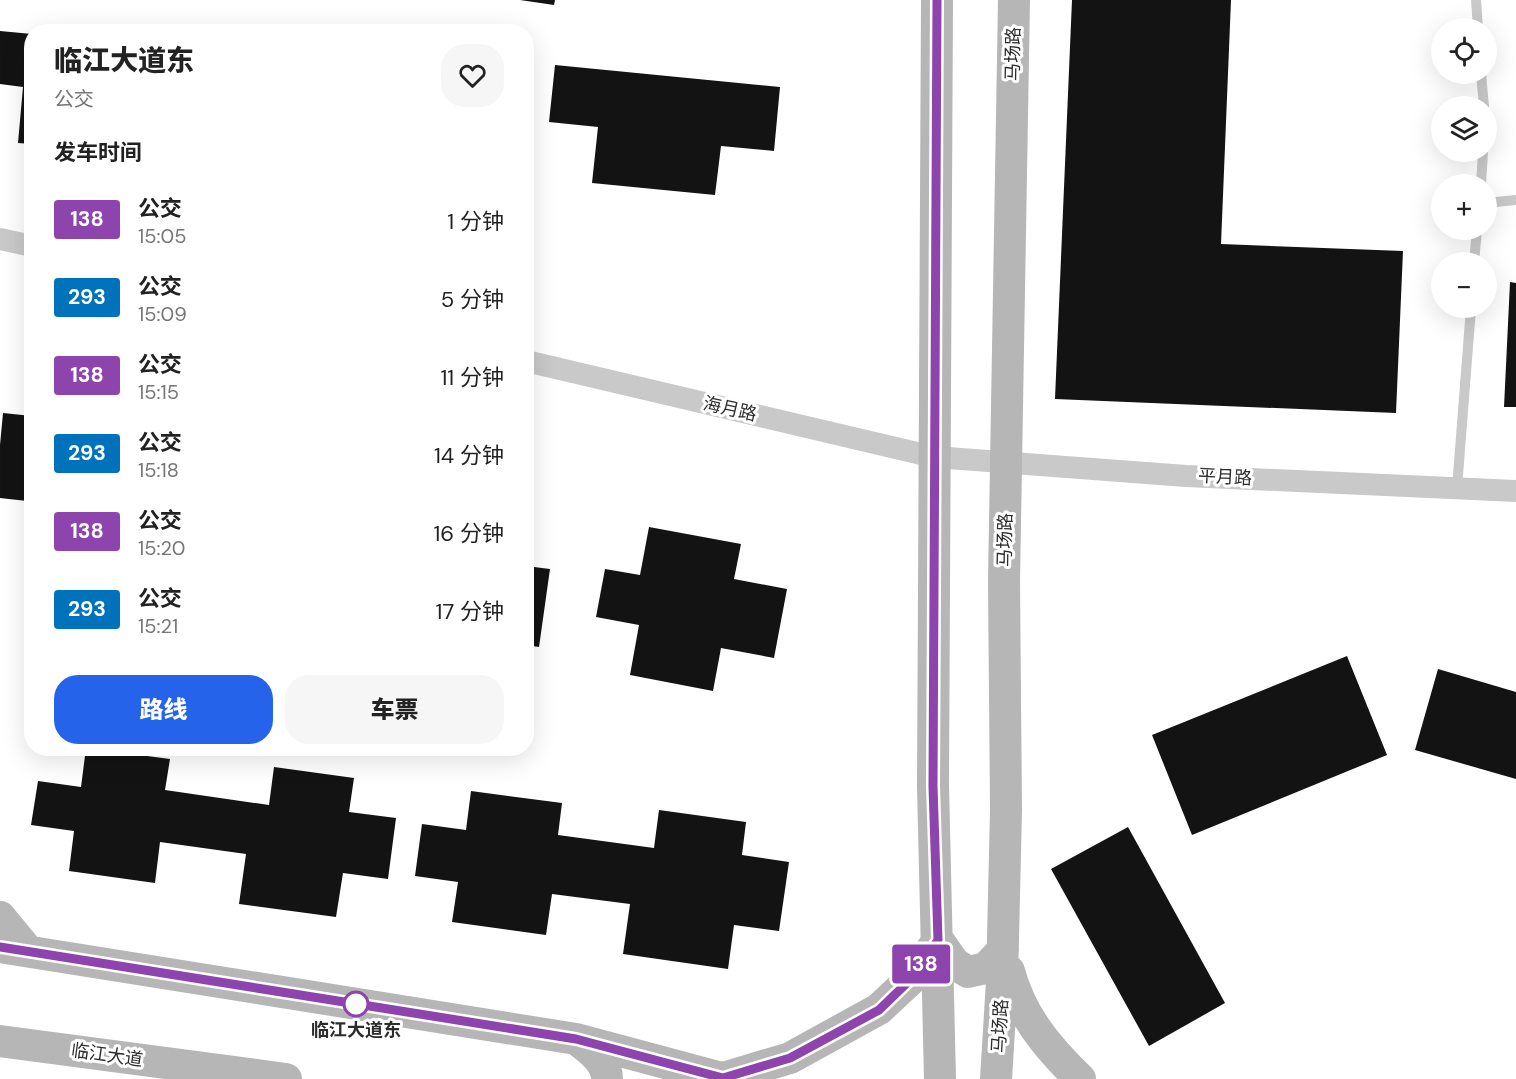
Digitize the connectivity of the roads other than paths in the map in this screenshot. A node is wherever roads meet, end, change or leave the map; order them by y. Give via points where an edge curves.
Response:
1 (937, 0) edge
2 (1014, 0) edge
3 (1476, 0) edge
4 (1477, 18) edge
5 (1516, 200) edge
6 (1497, 202) edge
7 (0, 239) edge
8 (24, 244) edge
9 (1470, 318) edge
10 (534, 364) edge
11 (934, 457) junction
12 (1006, 462) junction
13 (1457, 488) junction
14 (1516, 491) edge
15 (0, 916) edge
16 (938, 940) junction
17 (14, 949) edge
18 (1003, 950) junction
19 (576, 1039) junction
20 (0, 1041) edge
21 (286, 1079) edge
22 (607, 1079) edge
23 (724, 1079) edge
24 (940, 1079) edge
25 (996, 1079) edge
26 (1080, 1079) edge

1 - 11 main road
2 - 12 main road, 马场路
3 - 4 lane
5 - 6 lane
7 - 8 street
9 - 13 lane
10 - 11 street, 海月路
11 - 12 street, 平月路
11 - 16 main road via 933,786
12 - 13 street, 平月路 via 1186,476
12 - 18 main road, 马场路
13 - 14 street, 平月路
15 - 17 main road
16 - 18 main road via 954,963 968,972 986,968
16 - 23 main road via 911,979 879,1010 790,1058
16 - 24 main road
17 - 19 main road
18 - 25 main road, 马场路
18 - 26 main road via 1014,992 1026,1017 1052,1052
19 - 22 main road via 595,1053
19 - 23 main road
20 - 21 main road, 临江大道

